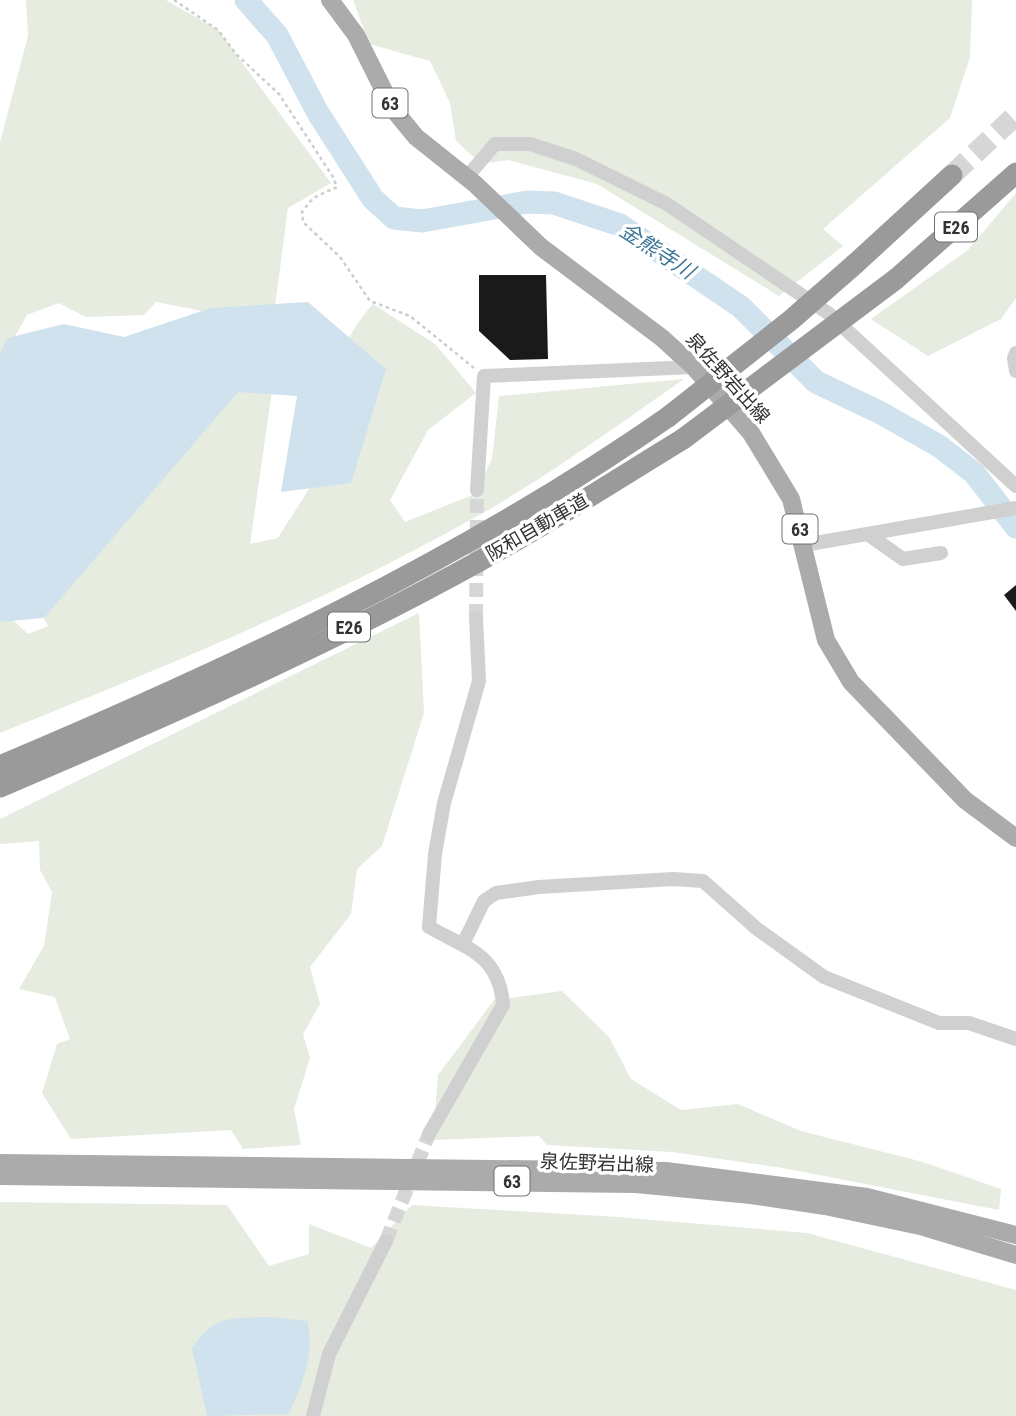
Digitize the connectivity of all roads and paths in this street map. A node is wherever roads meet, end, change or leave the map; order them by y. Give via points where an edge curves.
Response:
1 (174, 0) edge
2 (331, 0) edge
3 (1016, 173) edge
4 (952, 175) tunnel mouth
5 (471, 181) junction
6 (1016, 353) edge
7 (694, 367) junction
8 (1016, 371) edge
9 (484, 376) junction
10 (1016, 486) edge
11 (477, 490) tunnel mouth
12 (1016, 508) edge
13 (869, 535) junction
14 (804, 545) junction
15 (941, 553) dead end
16 (476, 618) tunnel mouth
17 (176, 688) junction
18 (119, 736) junction
19 (0, 757) edge
20 (0, 766) edge
21 (0, 787) edge
22 (0, 798) edge
23 (1016, 838) edge
24 (463, 944) junction
25 (1016, 1039) edge
26 (429, 1135) tunnel mouth
27 (0, 1163) edge
28 (0, 1176) edge
29 (1016, 1235) edge
30 (386, 1241) tunnel mouth
31 (1016, 1255) edge
32 (313, 1416) edge

1 - 9 path via 218,30 236,54 279,94 333,177 337,187 313,198 302,212 303,222 340,257 370,301 410,316
2 - 5 main road, 泉佐野岩出線 / 63 via 356,35 402,121
3 - 18 highway, 阪和自動車道 / E26, bridge via 896,279 682,439 450,576
4 - 17 highway, 阪和自動車道 / E26, bridge via 750,354 668,417 554,494 438,561
5 - 7 main road, 泉佐野岩出線 / 63 via 541,247 644,322
5 - 10 street via 495,144 530,144 631,183 828,313
6 - 8 street
7 - 9 street
7 - 14 main road, 泉佐野岩出線 / 63 via 751,433 791,499
9 - 11 street
12 - 13 street
13 - 14 street
13 - 15 street via 903,559
14 - 23 main road, 泉佐野岩出線 / 63 via 835,660 965,800
16 - 24 street via 479,681 444,803 429,927
17 - 19 highway
17 - 20 highway, 阪和自動車道 / E26
18 - 21 highway, 阪和自動車道 / E26
18 - 22 highway
24 - 25 street via 484,901 496,893 673,879 703,881 756,928 824,977 939,1023 969,1023
24 - 26 street via 491,967 501,984 503,1005
27 - 29 main road, 泉佐野岩出線 / 63 via 666,1171 867,1197
28 - 31 main road, 泉佐野岩出線 / 63 via 636,1184 825,1206 920,1226
30 - 32 street via 329,1354

